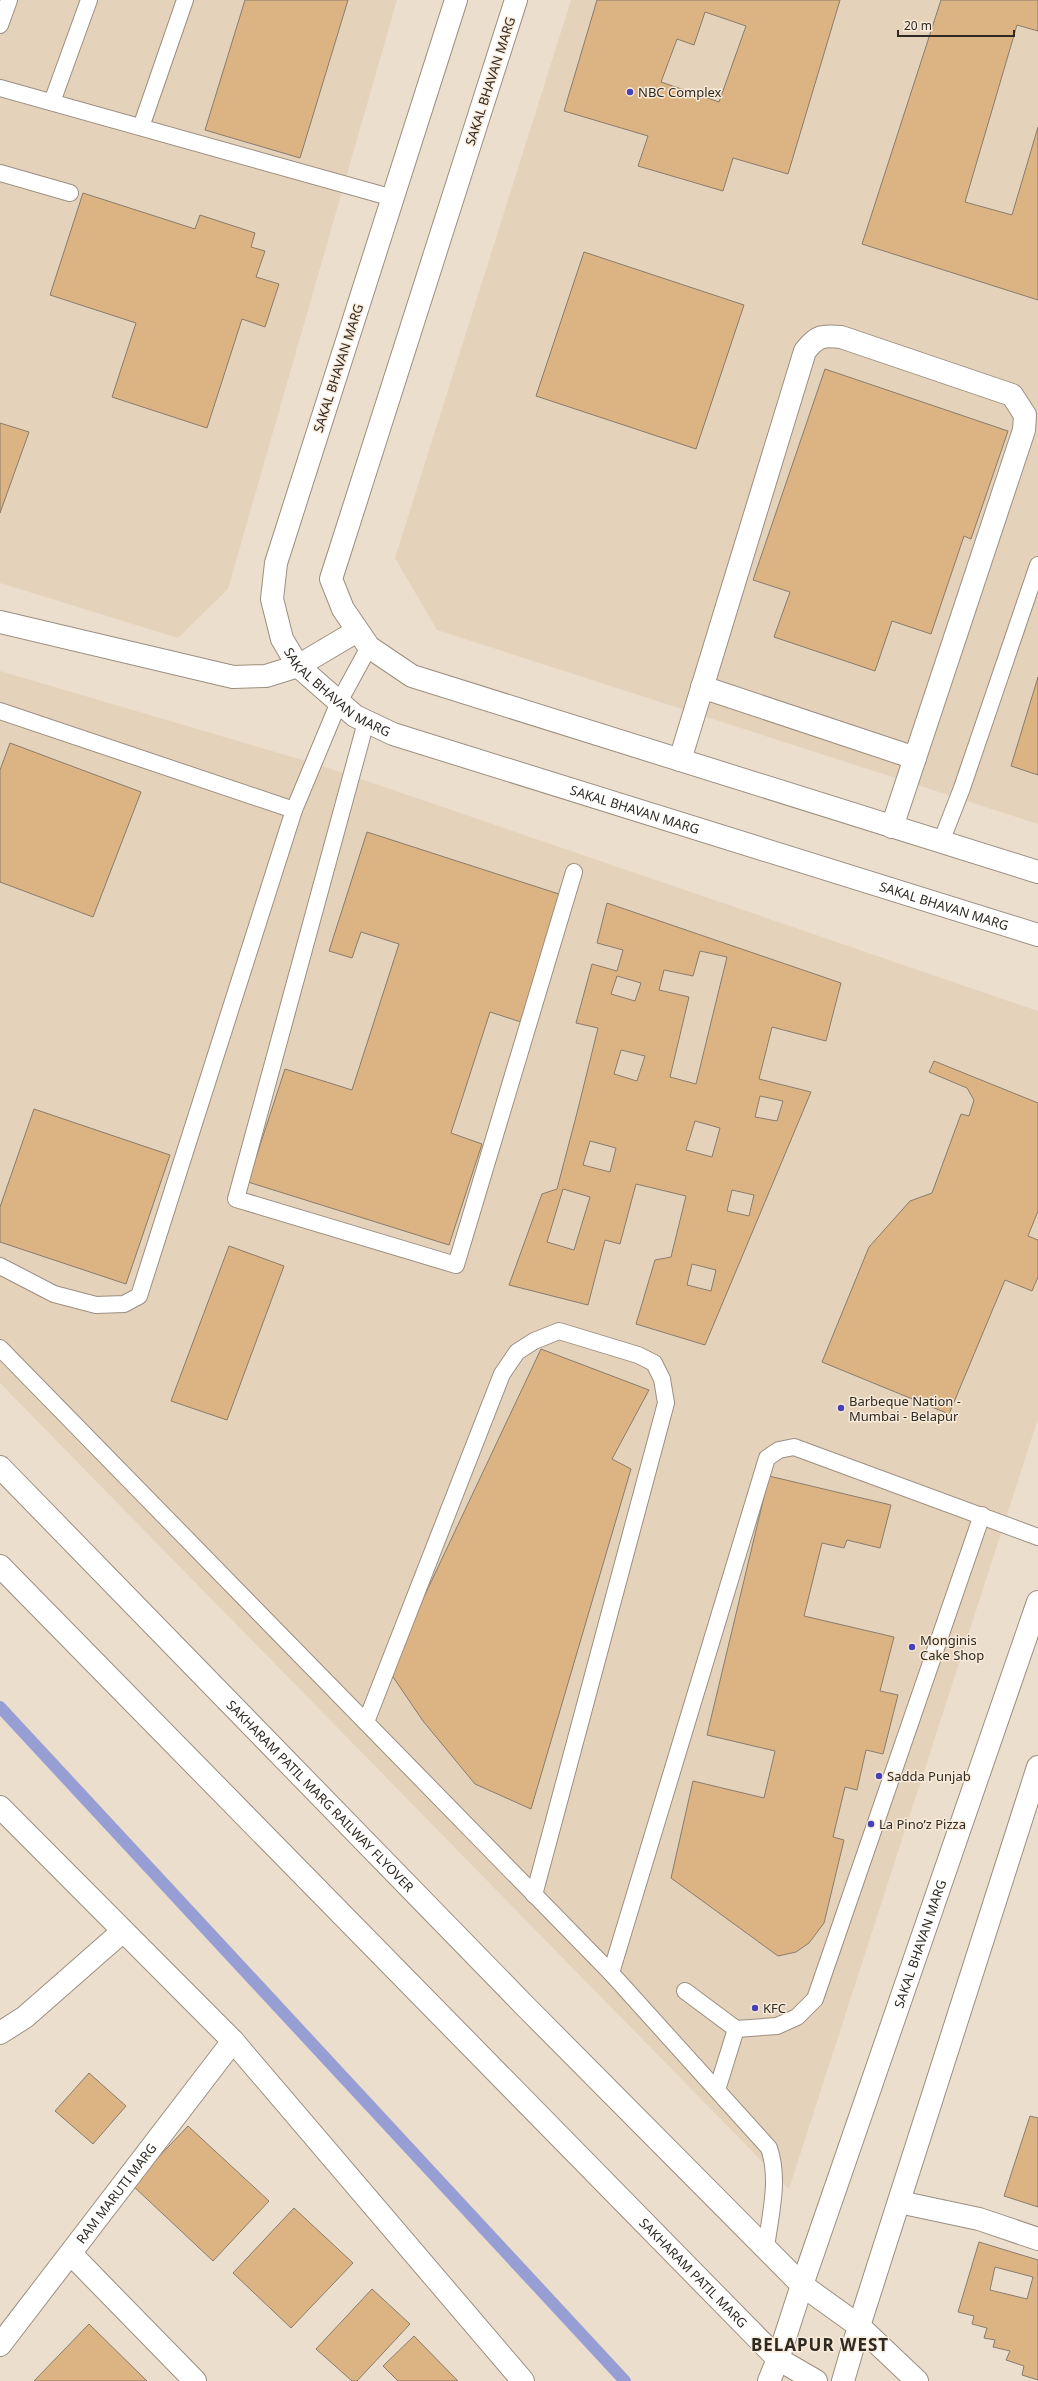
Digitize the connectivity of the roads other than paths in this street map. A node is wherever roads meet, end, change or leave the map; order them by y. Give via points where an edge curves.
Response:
1 (9, 0) edge
2 (88, 0) edge
3 (185, 0) edge
4 (456, 0) edge
5 (516, 0) edge
6 (0, 25) edge
7 (0, 88) edge
8 (52, 102) junction
9 (142, 127) junction
10 (0, 173) edge
11 (70, 193) dead end
12 (393, 198) junction
13 (1038, 565) edge
14 (0, 622) edge
15 (363, 639) junction
16 (298, 666) junction
17 (702, 686) junction
18 (339, 702) junction
19 (0, 711) edge
20 (366, 722) junction
21 (915, 758) junction
22 (680, 760) junction
23 (294, 810) junction
24 (892, 826) junction
25 (941, 842) junction
26 (574, 872) dead end
27 (1038, 872) edge
28 (1038, 936) edge
29 (0, 1266) edge
30 (0, 1348) edge
31 (0, 1467) edge
32 (982, 1515) junction
33 (1038, 1537) edge
34 (0, 1566) edge
35 (1038, 1602) edge
36 (366, 1722) junction
37 (1038, 1769) edge
38 (0, 1807) edge
39 (534, 1895) junction
40 (123, 1931) junction
41 (611, 1974) junction
42 (685, 1991) dead end
43 (736, 2030) junction
44 (0, 2033) edge
45 (233, 2041) junction
46 (717, 2090) junction
47 (899, 2202) junction
48 (1038, 2239) edge
49 (766, 2248) junction
50 (71, 2254) junction
51 (802, 2285) junction
52 (859, 2326) junction
53 (0, 2346) edge
54 (778, 2359) junction
55 (195, 2381) edge
56 (522, 2381) edge
57 (769, 2381) edge
58 (816, 2381) edge
59 (842, 2381) edge
60 (917, 2381) edge

1 - 6 lane
2 - 8 lane
3 - 9 lane
4 - 12 main road, SAKAL BHAVAN MARG
5 - 15 main road, SAKAL BHAVAN MARG via 331,579 343,609
7 - 8 lane
8 - 9 lane
9 - 12 lane
10 - 11 lane
12 - 16 main road, SAKAL BHAVAN MARG via 276,562 272,599 282,639
13 - 25 lane
14 - 16 main road via 233,677 266,676
15 - 16 main road
15 - 18 lane
15 - 22 main road, SAKAL BHAVAN MARG via 412,676
16 - 18 main road, SAKAL BHAVAN MARG
17 - 21 main road
17 - 21 main road via 805,351 813,340 825,335 841,337 1012,395 1025,415 1024,430
17 - 22 main road
18 - 20 main road, SAKAL BHAVAN MARG
18 - 23 lane
19 - 23 lane
20 - 26 lane via 236,1199 456,1265
20 - 28 main road, SAKAL BHAVAN MARG via 393,734
21 - 24 main road
22 - 24 main road, SAKAL BHAVAN MARG
23 - 29 lane via 139,1296 124,1304 96,1305 54,1294
24 - 25 main road, SAKAL BHAVAN MARG
25 - 27 main road, SAKAL BHAVAN MARG
30 - 36 lane
31 - 49 main road, SAKHARAM PATIL MARG RAILWAY FLYOVER via 641,2124
32 - 33 lane
32 - 41 lane via 794,1447 779,1450 767,1458
32 - 43 lane via 815,1998 797,2017 777,2026
34 - 54 main road, SAKHARAM PATIL MARG
35 - 51 main road, SAKAL BHAVAN MARG
36 - 39 lane
36 - 39 lane via 502,1374 517,1352 534,1341 559,1331 638,1355 654,1363 662,1379 666,1403
37 - 47 main road
38 - 40 main road
39 - 41 lane
40 - 44 main road via 25,2017
40 - 45 main road
41 - 46 lane
42 - 43 lane
43 - 46 lane
45 - 50 main road, RAM MARUTI MARG
45 - 56 main road
46 - 49 lane via 769,2148 775,2165
47 - 48 main road via 979,2219
47 - 52 main road
49 - 51 main road
50 - 53 main road, RAM MARUTI MARG
50 - 55 main road
51 - 52 main road
51 - 54 main road, SAKAL BHAVAN MARG
52 - 59 main road
52 - 60 main road
54 - 57 main road, SAKAL BHAVAN MARG
54 - 58 main road, SAKHARAM PATIL MARG

